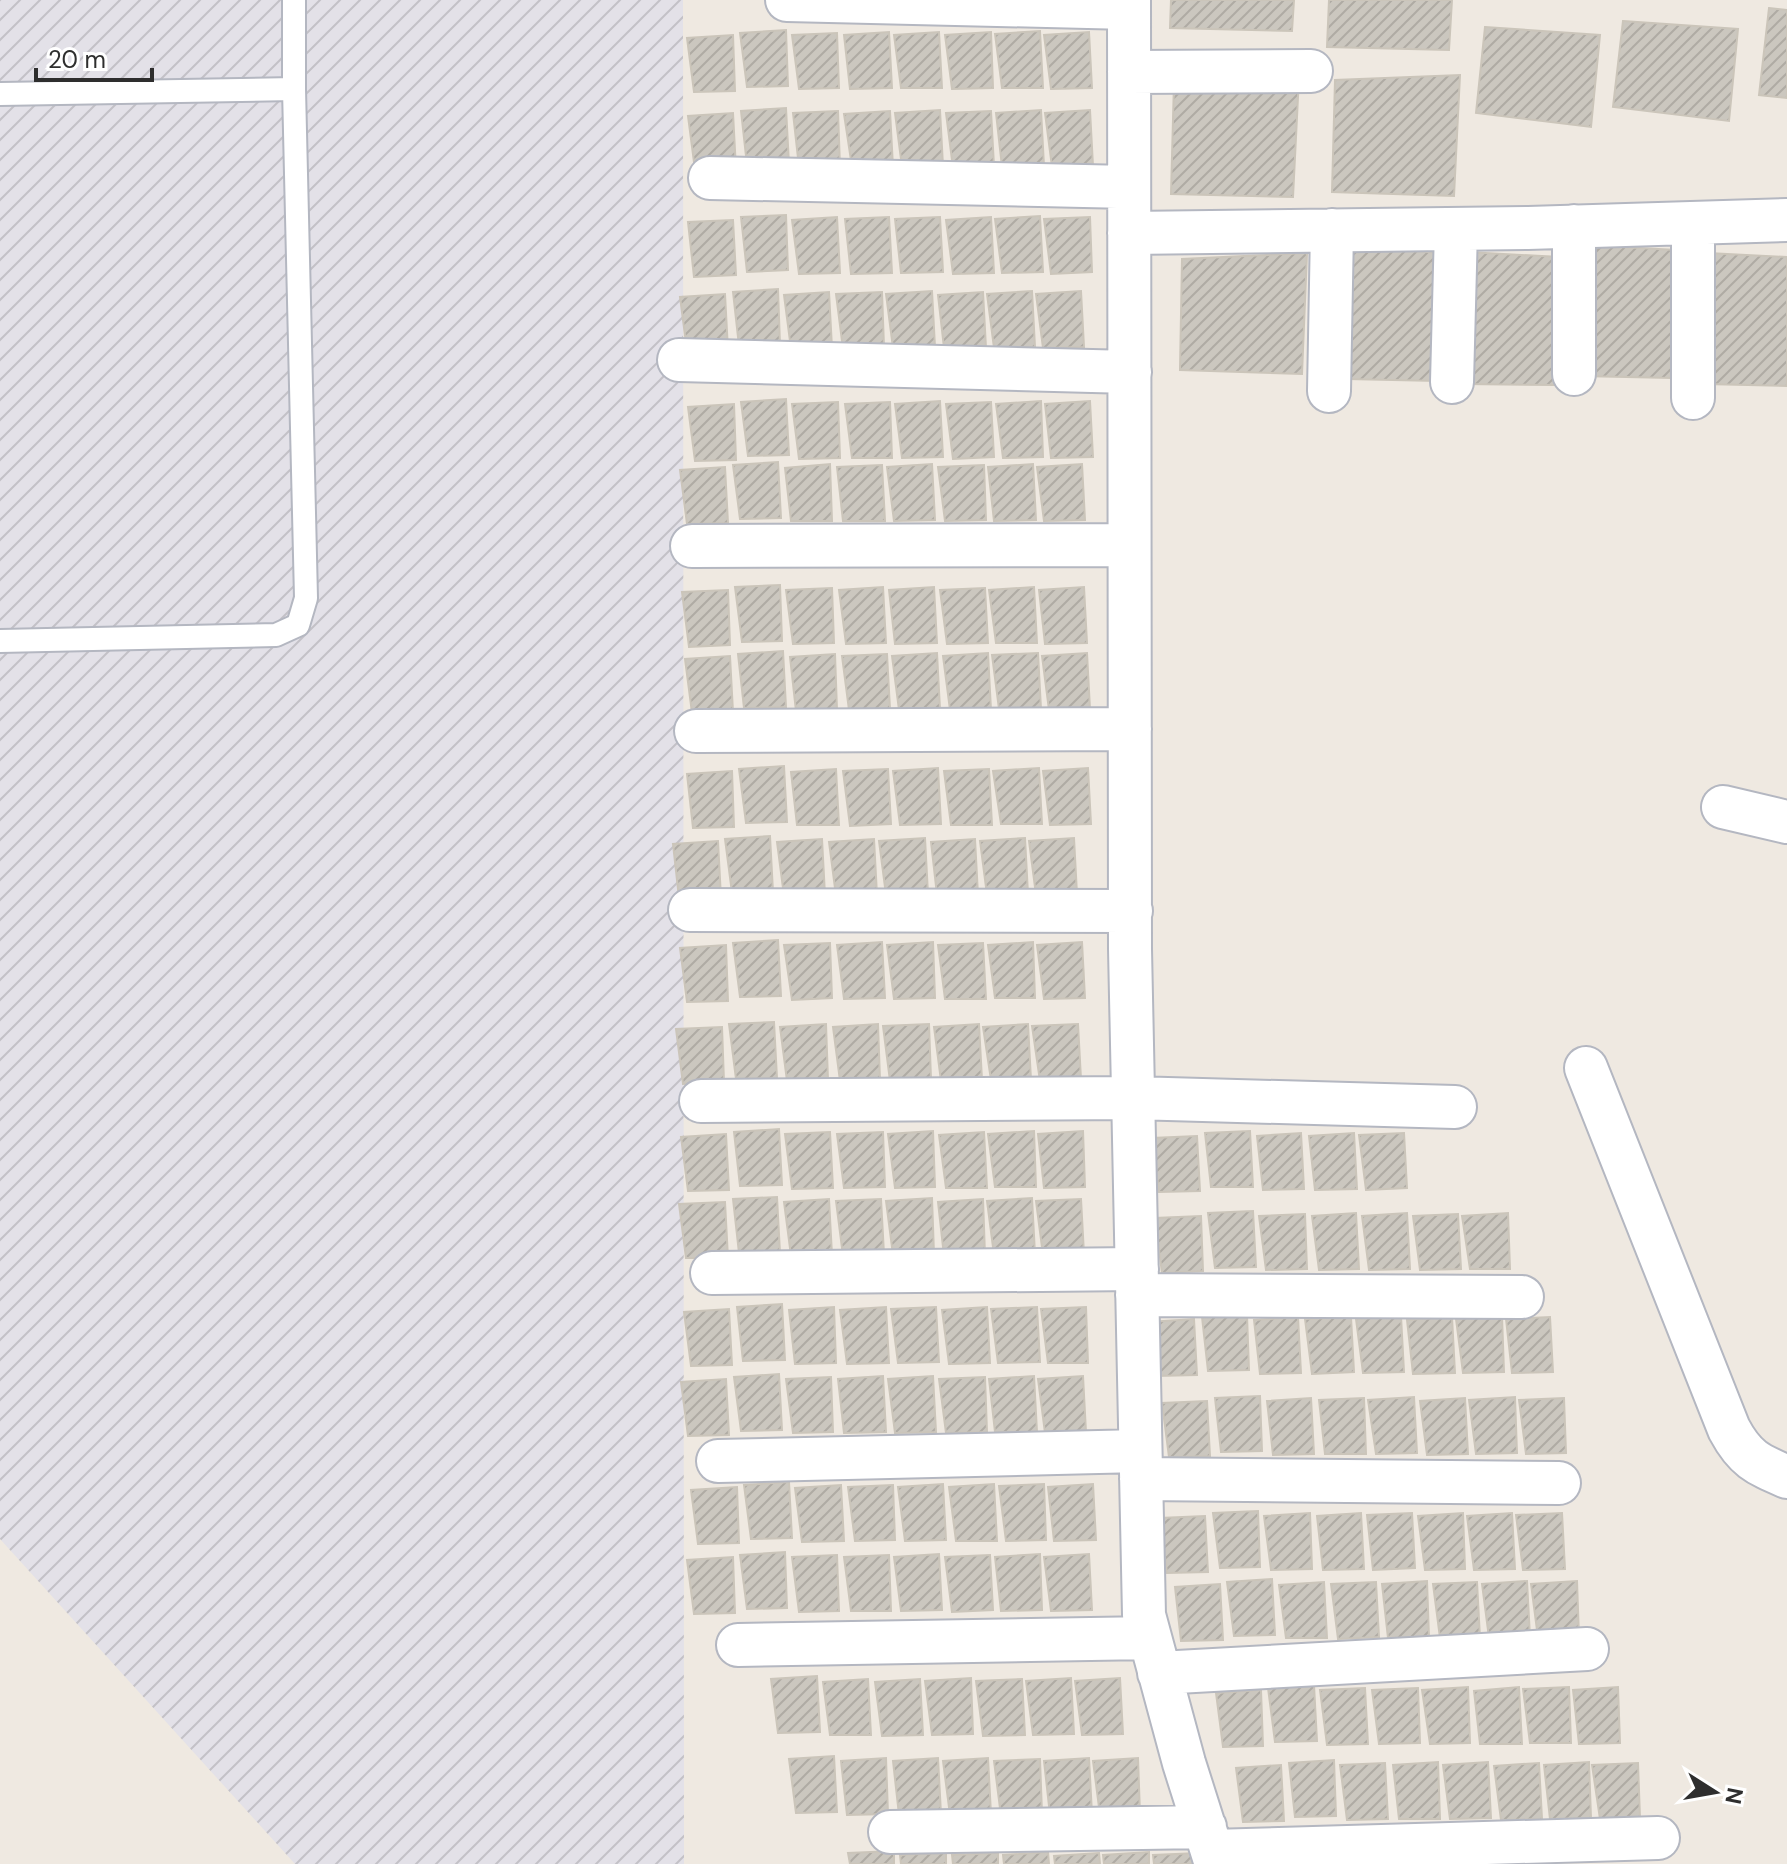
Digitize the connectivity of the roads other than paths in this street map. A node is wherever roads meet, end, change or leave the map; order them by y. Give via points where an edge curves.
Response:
1 (294, 0) edge
2 (787, 0) edge
3 (1129, 4) edge
4 (1311, 71) dead end
5 (1129, 72) junction
6 (294, 89) junction
7 (0, 94) edge
8 (710, 178) dead end
9 (1129, 187) junction
10 (1787, 220) edge
11 (1693, 223) junction
12 (1574, 226) junction
13 (1456, 229) junction
14 (1332, 230) junction
15 (1129, 233) junction
16 (679, 360) dead end
17 (1130, 372) junction
18 (1574, 374) dead end
19 (1452, 382) dead end
20 (1329, 391) dead end
21 (1693, 398) dead end
22 (1129, 545) junction
23 (692, 546) dead end
24 (0, 641) edge
25 (1130, 729) junction
26 (696, 731) dead end
27 (1723, 807) dead end
28 (1787, 822) edge
29 (690, 910) dead end
30 (1131, 911) junction
31 (1586, 1068) dead end
32 (1133, 1098) junction
33 (701, 1101) dead end
34 (1455, 1107) dead end
35 (712, 1273) dead end
36 (1137, 1282) junction
37 (1522, 1297) dead end
38 (718, 1461) dead end
39 (1141, 1465) junction
40 (1787, 1477) edge
41 (1559, 1483) dead end
42 (738, 1645) dead end
43 (1587, 1649) dead end
44 (1155, 1656) junction
45 (890, 1832) dead end
46 (1658, 1838) dead end
47 (1211, 1847) edge

1 - 6 lane
2 - 3 street
3 - 5 street
4 - 5 street
5 - 9 street
6 - 7 lane
6 - 24 lane via 306,598 298,625 276,635
8 - 9 street
9 - 15 street
10 - 11 street
11 - 12 street
11 - 21 street
12 - 13 street
12 - 18 street
13 - 14 street
13 - 19 street
14 - 15 street
14 - 20 street
15 - 17 street
16 - 17 street
17 - 22 street
22 - 23 street
22 - 25 street
25 - 26 street
25 - 30 street
27 - 28 street
29 - 30 street
30 - 32 street
31 - 40 street via 1729,1429 1757,1464
32 - 33 street
32 - 34 street
32 - 36 street
35 - 36 street
36 - 37 street
36 - 39 street
38 - 39 street
39 - 41 street
39 - 44 street via 1144,1615
42 - 44 street
43 - 44 street
44 - 47 street
45 - 47 street
46 - 47 street

